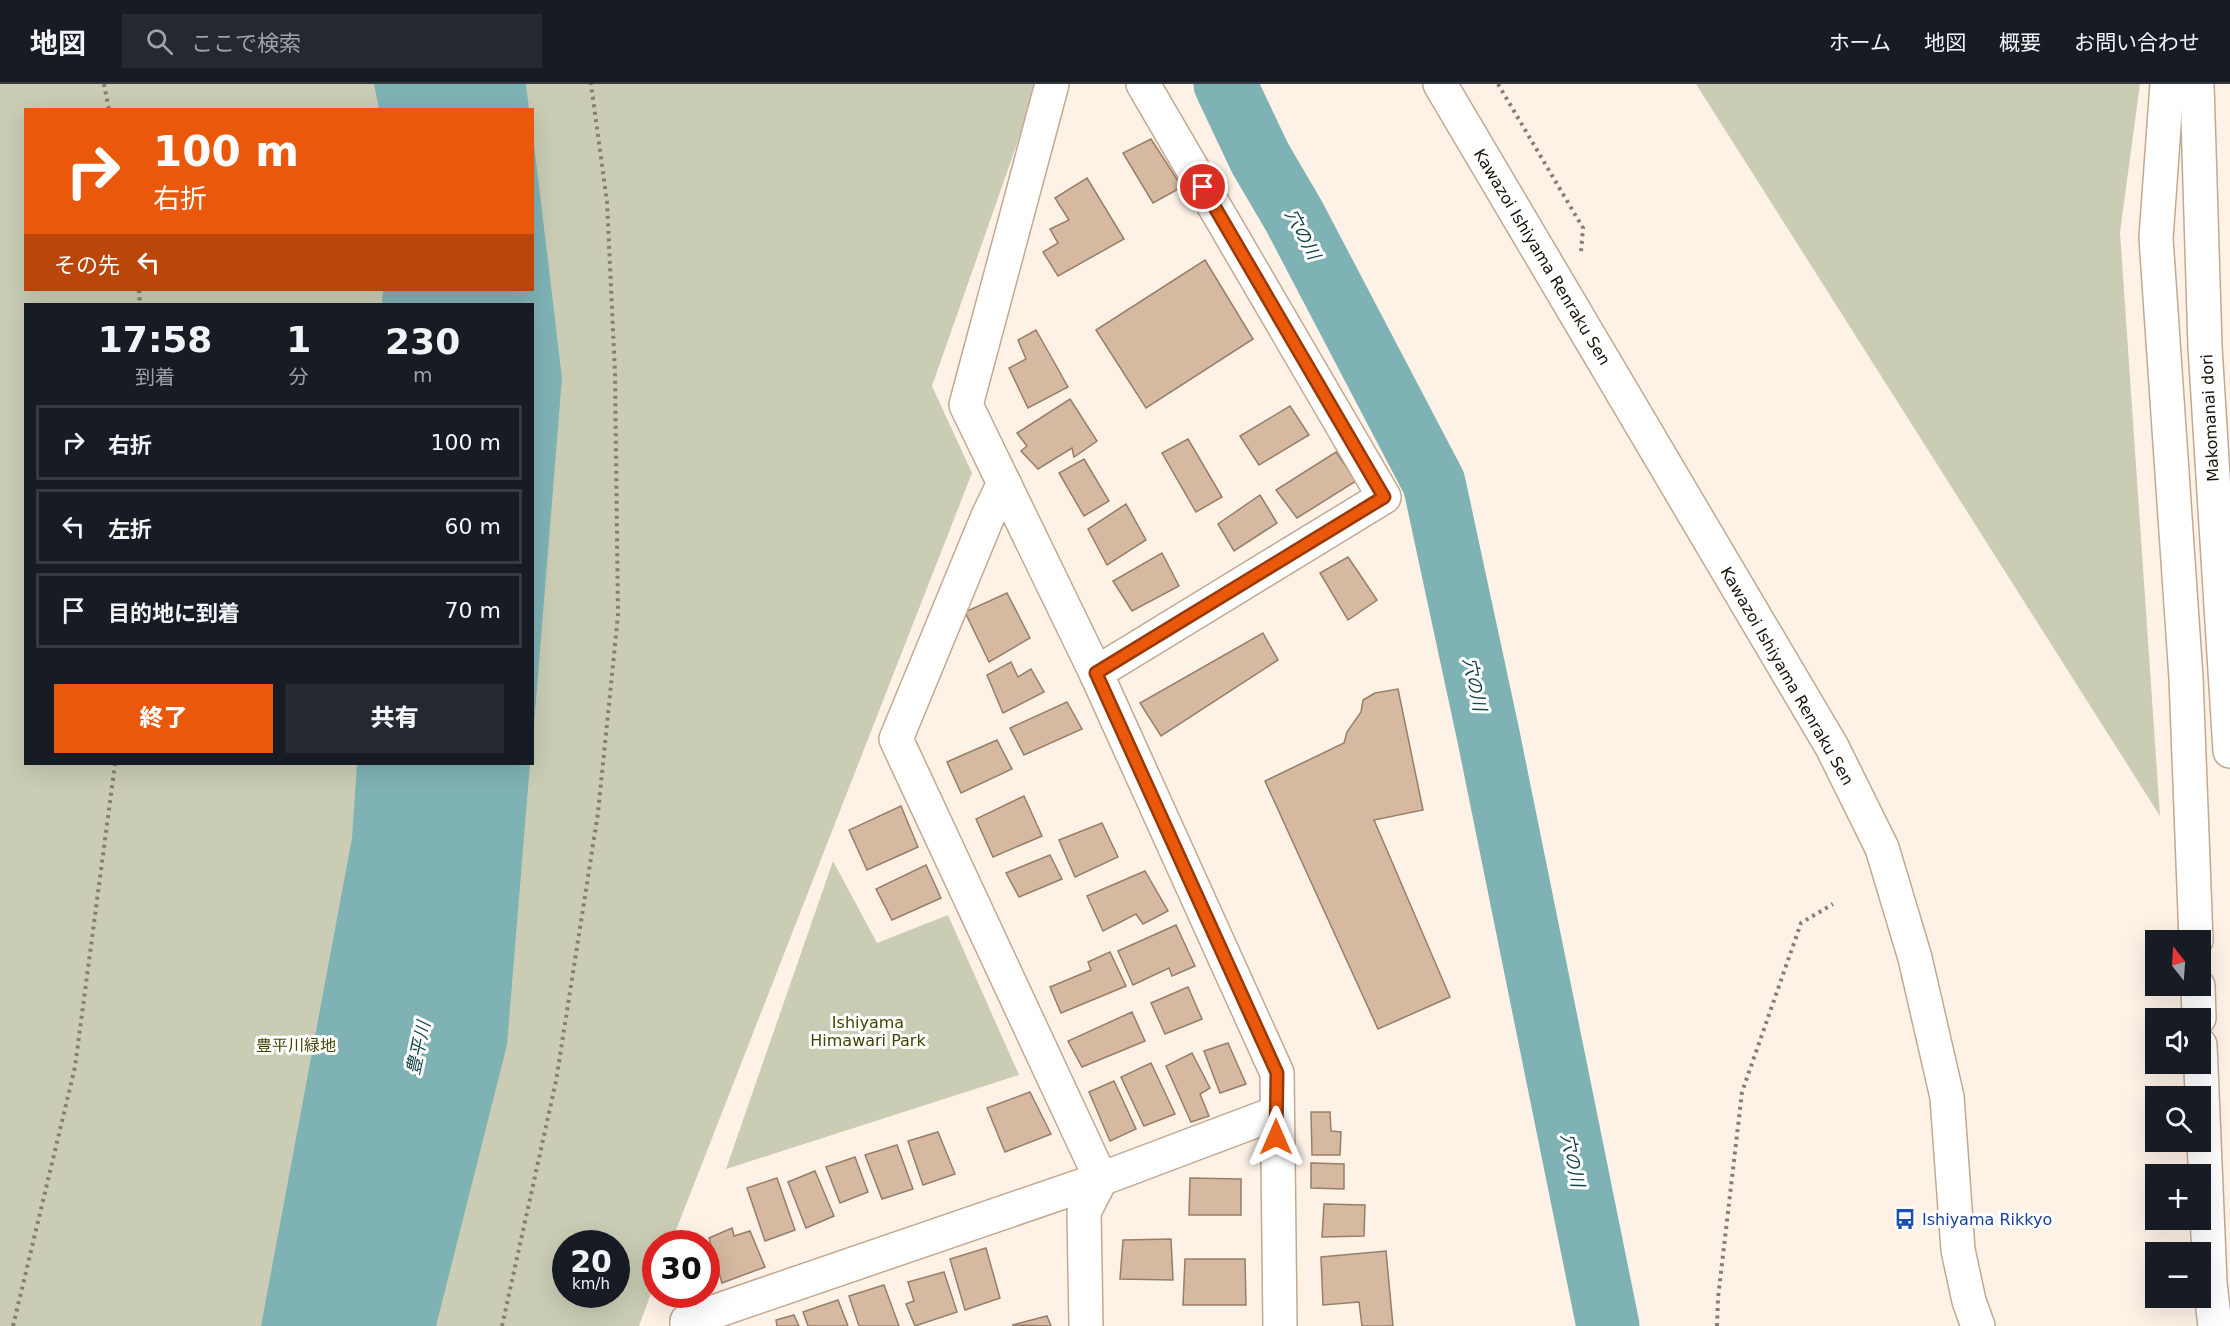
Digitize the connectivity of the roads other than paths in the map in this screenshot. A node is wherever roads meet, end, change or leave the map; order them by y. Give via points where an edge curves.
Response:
1 (1052, 84) edge
2 (1143, 84) edge
3 (1440, 84) edge
4 (2167, 84) edge
5 (2197, 84) edge
6 (1004, 483) junction
7 (1096, 673) junction
8 (2230, 751) edge
9 (2196, 930) edge
10 (2201, 1074) edge
11 (1276, 1113) junction
12 (1101, 1179) junction
13 (687, 1326) edge
14 (1086, 1326) edge
15 (1280, 1326) edge
16 (1978, 1326) edge
17 (2215, 1326) edge

1 - 6 main road via 966,405
2 - 7 main road via 1384,497
3 - 16 main road, Kawazoi Ishiyama Renraku Sen via 1832,747 1882,848 1915,958 1947,1097 1958,1250
4 - 9 main road via 2156,238 2186,678
5 - 8 main road, Makomanai dori via 2205,347
6 - 7 main road
6 - 12 main road via 896,739
7 - 11 main road via 1277,1073
10 - 17 main road
11 - 12 main road
11 - 15 main road
12 - 13 main road via 687,1321
12 - 14 main road via 1084,1212

